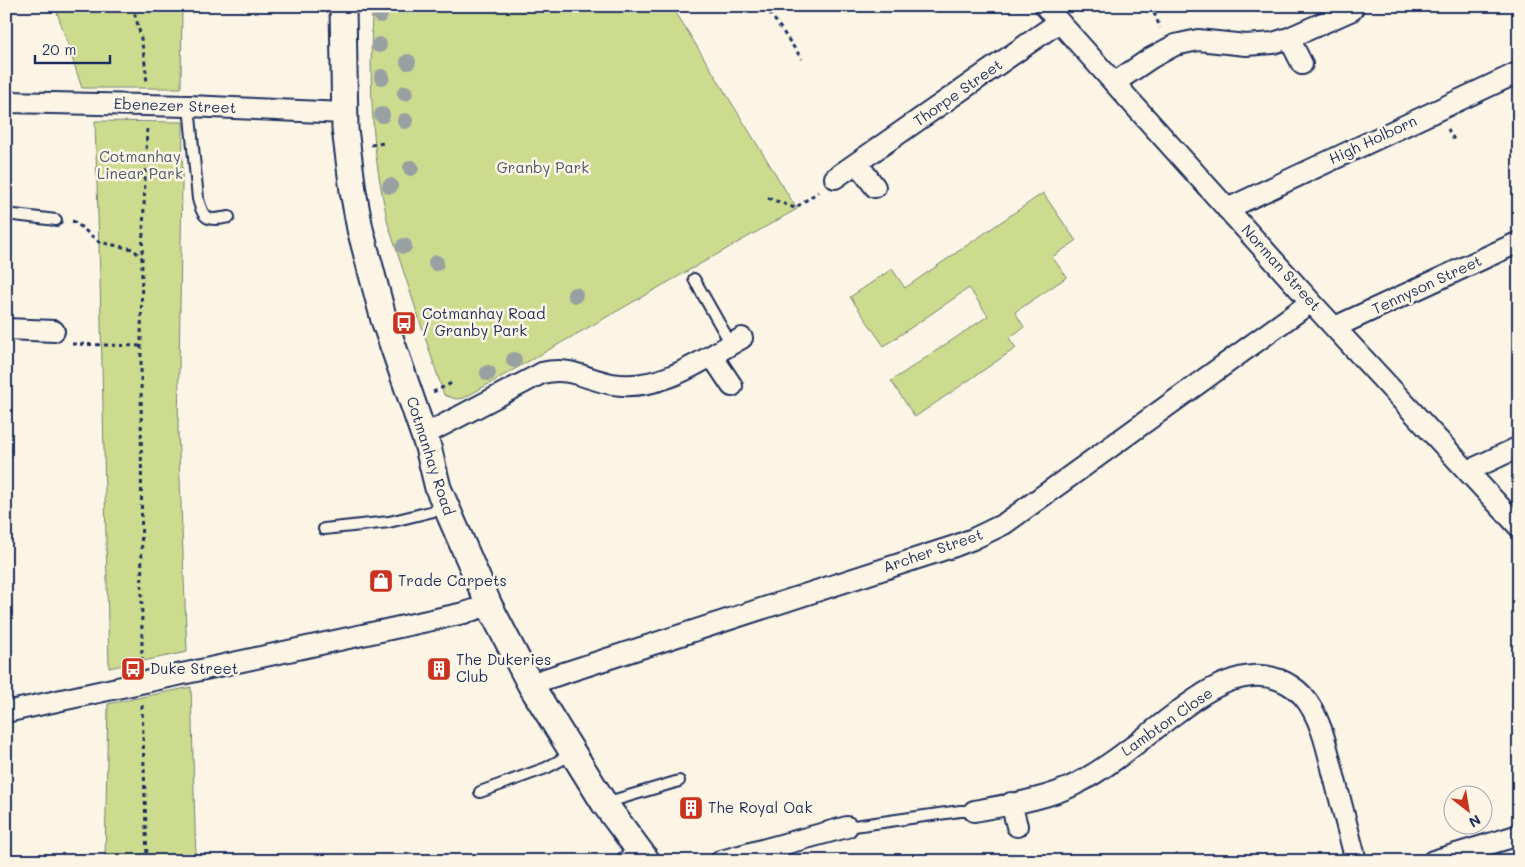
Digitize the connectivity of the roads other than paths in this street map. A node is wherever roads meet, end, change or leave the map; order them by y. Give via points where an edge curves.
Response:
1 (343, 6) edge
2 (1045, 6) edge
3 (1352, 10) dead end
4 (1059, 22) junction
5 (1289, 38) junction
6 (1302, 64) dead end
7 (1519, 72) edge
8 (1114, 83) junction
9 (6, 102) edge
10 (189, 106) junction
11 (344, 113) junction
12 (857, 163) junction
13 (835, 178) road end
14 (875, 187) dead end
15 (1227, 208) junction
16 (6, 214) edge
17 (230, 217) dead end
18 (56, 220) road end
19 (1519, 242) edge
20 (694, 279) dead end
21 (1311, 302) junction
22 (1335, 327) junction
23 (6, 329) edge
24 (54, 331) road end
25 (737, 341) joint
26 (712, 356) junction
27 (732, 386) dead end
28 (424, 435) junction
29 (1519, 448) edge
30 (1468, 471) junction
31 (446, 508) junction
32 (1519, 527) edge
33 (324, 529) dead end
34 (489, 605) junction
35 (530, 684) junction
36 (6, 712) edge
37 (572, 754) junction
38 (679, 781) dead end
39 (480, 792) dead end
40 (604, 803) junction
41 (1011, 804) junction
42 (974, 811) joint
43 (1017, 826) dead end
44 (847, 827) joint
45 (1519, 836) edge
46 (638, 858) edge
47 (721, 861) edge
48 (1356, 861) edge
49 (1433, 861) edge

1 - 11 street, Cotmanhay Road
2 - 4 street, Norman Street
3 - 5 street
4 - 8 street, Norman Street
4 - 12 street, Thorpe Street
5 - 6 street
5 - 8 street via 1254,44 1185,42 1169,47
7 - 15 street, High Holborn
8 - 15 street, Norman Street
9 - 10 street, Ebenezer Street
10 - 11 street, Ebenezer Street
10 - 17 lane via 201,212 215,220
11 - 28 street, Cotmanhay Road via 353,191 367,257 394,350
12 - 13 street, Thorpe Street
12 - 14 street
15 - 21 street, Norman Street
16 - 18 lane
19 - 22 street, Tennyson Street
20 - 25 lane
21 - 22 street, Norman Street
21 - 35 street, Archer Street via 1112,448 988,532 955,546
22 - 30 street, Norman Street
23 - 24 street
25 - 26 street
26 - 27 street
26 - 28 street via 669,377 644,384 613,384 566,370 542,373
28 - 31 street, Cotmanhay Road
29 - 30 street
30 - 32 street, Norman Street
31 - 33 lane via 389,522
31 - 34 street, Cotmanhay Road
34 - 35 street, Cotmanhay Road
34 - 36 street
35 - 37 street, Cotmanhay Road
37 - 39 lane via 546,768
37 - 40 street, Cotmanhay Road
38 - 40 lane
40 - 46 street, Cotmanhay Road
41 - 42 street, Lambton Close
41 - 43 street
41 - 48 street, Lambton Close via 1075,785 1205,694 1238,678 1263,675 1294,688 1314,714 1329,757
42 - 44 lane, Lambton Close
44 - 47 street
45 - 49 street

